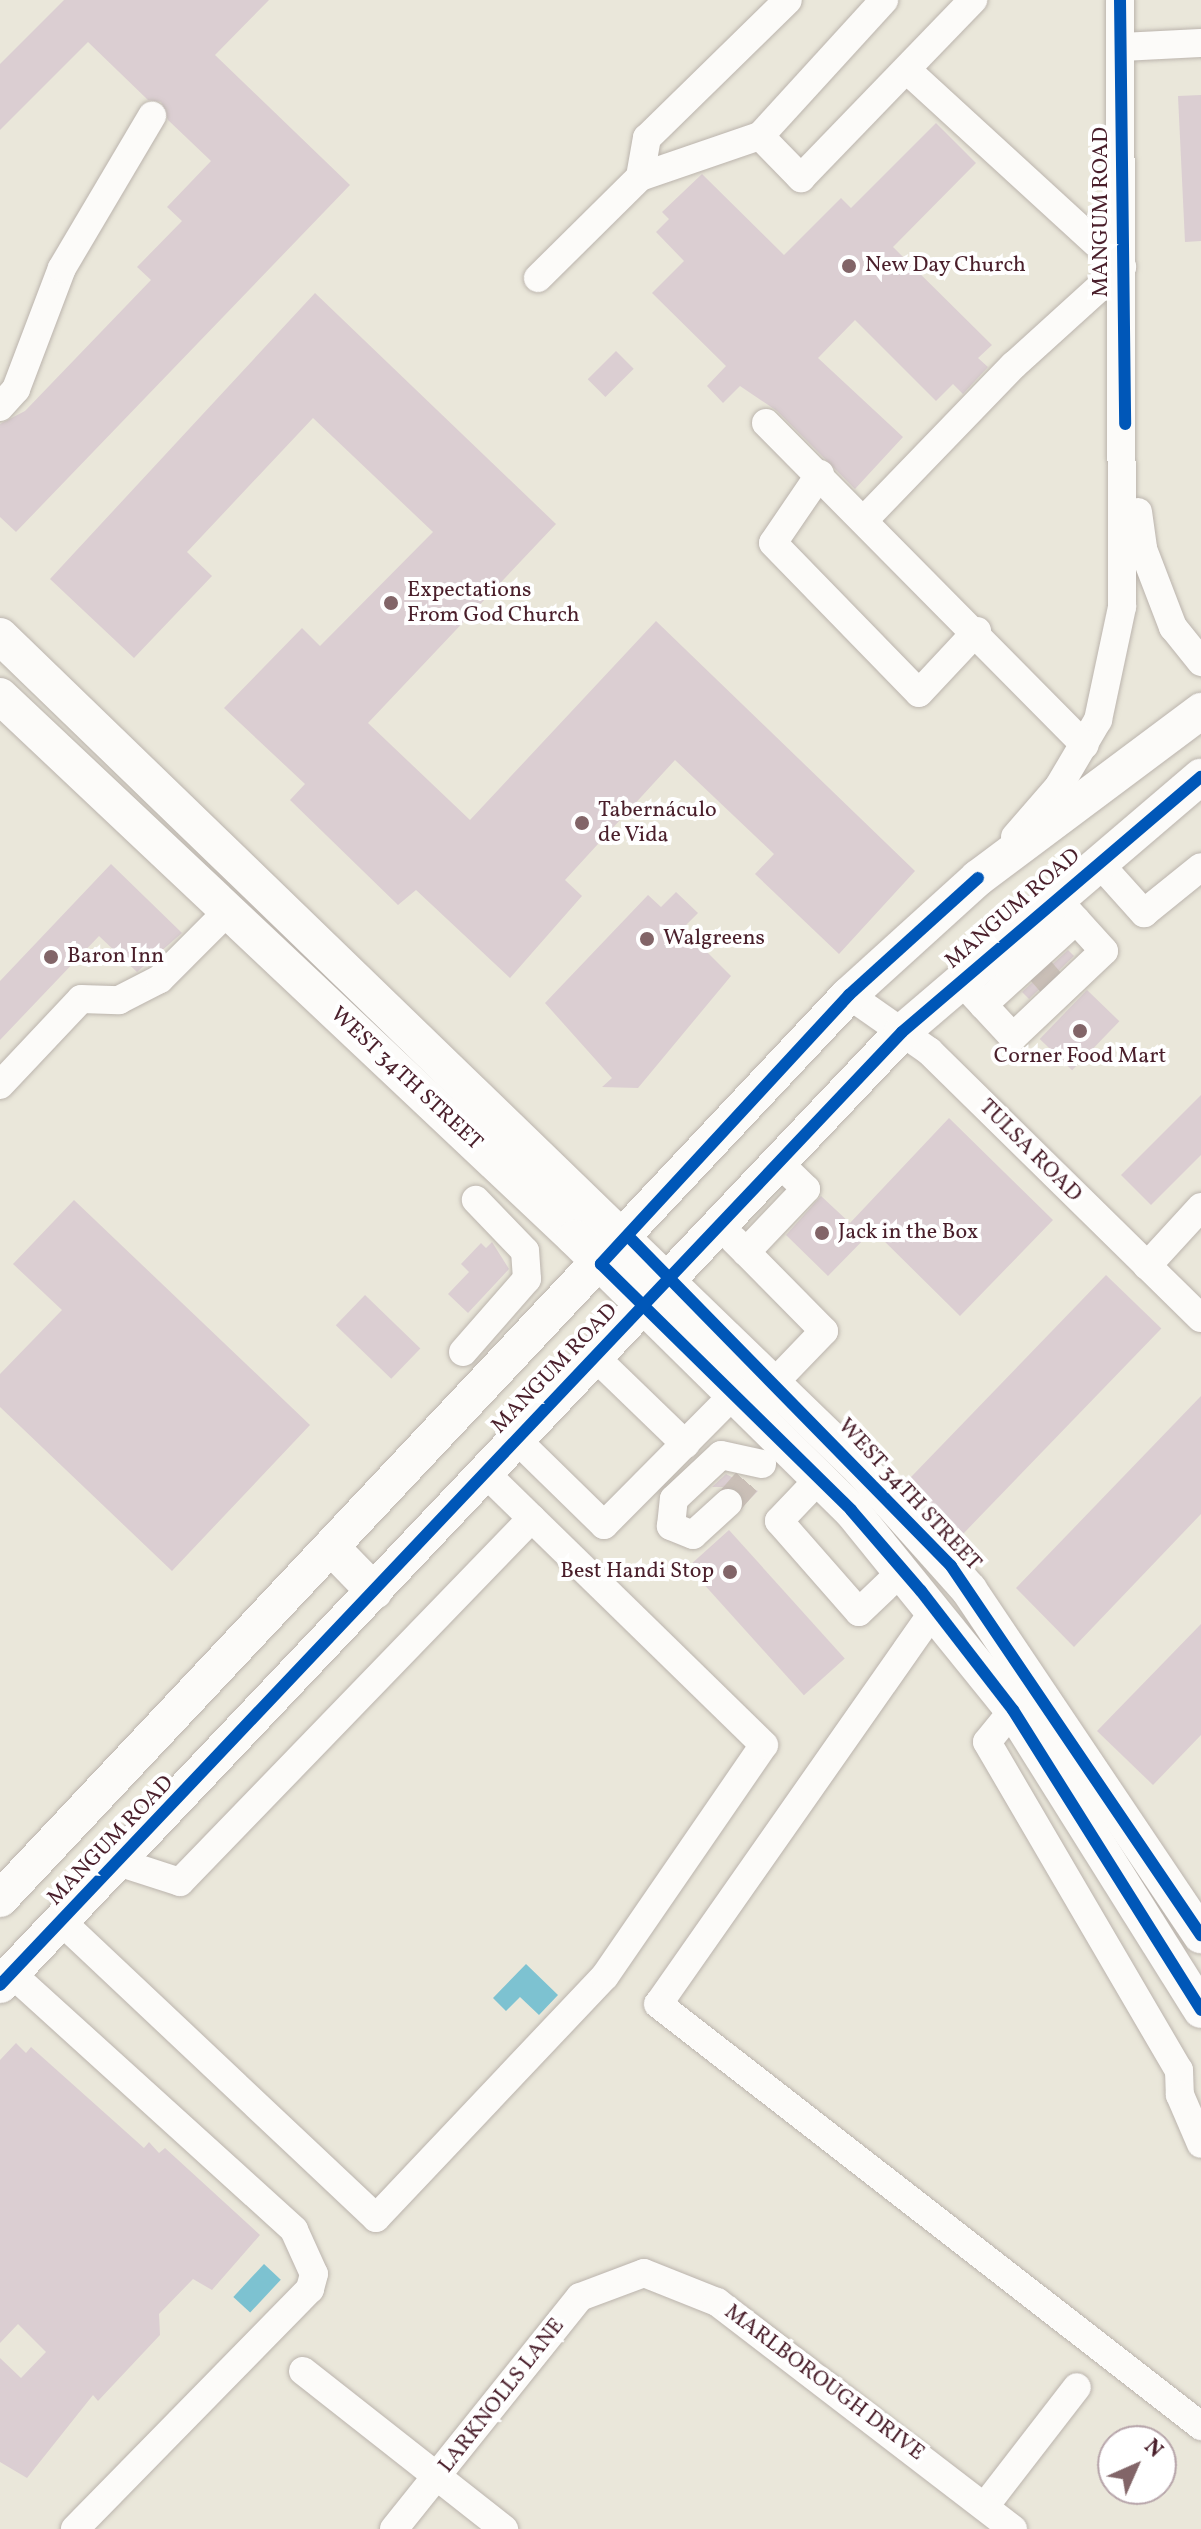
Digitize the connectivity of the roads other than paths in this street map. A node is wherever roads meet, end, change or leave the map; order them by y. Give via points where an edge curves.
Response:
1 (788, 0) edge
2 (884, 0) edge
3 (973, 0) edge
4 (1120, 0) edge
5 (1201, 43) edge
6 (1121, 47) junction
7 (908, 71) junction
8 (152, 116) dead end
9 (760, 136) junction
10 (640, 177) junction
11 (1122, 267) junction
12 (538, 278) dead end
13 (0, 407) edge
14 (766, 423) dead end
15 (1125, 424) junction
16 (820, 474) junction
17 (866, 518) junction
18 (977, 631) junction
19 (0, 636) edge
20 (1201, 662) edge
21 (0, 696) edge
22 (1201, 711) edge
23 (1085, 745) junction
24 (1201, 777) edge
25 (1098, 862) junction
26 (1201, 867) edge
27 (978, 878) junction
28 (1065, 908) junction
29 (228, 911) junction
30 (1047, 977) junction
31 (971, 993) junction
32 (849, 995) junction
33 (902, 1032) junction
34 (0, 1085) edge
35 (476, 1200) dead end
36 (1201, 1207) edge
37 (628, 1236) junction
38 (733, 1240) junction
39 (601, 1264) junction
40 (1147, 1266) junction
41 (671, 1278) junction
42 (642, 1306) junction
43 (1201, 1318) edge
44 (463, 1352) dead end
45 (594, 1356) junction
46 (774, 1383) junction
47 (733, 1395) junction
48 (516, 1439) junction
49 (685, 1444) junction
50 (764, 1463) junction
51 (484, 1472) junction
52 (819, 1479) junction
53 (728, 1503) tunnel mouth
54 (532, 1518) junction
55 (331, 1547) junction
56 (951, 1566) junction
57 (920, 1590) junction
58 (374, 1591) junction
59 (1013, 1710) junction
60 (118, 1862) junction
61 (0, 1899) edge
62 (61, 1921) junction
63 (1201, 1935) edge
64 (6, 1979) edge
65 (1201, 2010) edge
66 (1190, 2064) edge
67 (1201, 2144) edge
68 (620, 2276) joint
69 (303, 2371) dead end
70 (1077, 2387) dead end
71 (1201, 2426) edge
72 (437, 2478) junction
73 (985, 2506) junction
74 (75, 2529) edge
75 (394, 2529) edge
76 (504, 2529) edge
77 (1013, 2529) edge

1 - 10 street via 647,138
2 - 9 street
3 - 7 street
4 - 6 street, MANGUM ROAD
5 - 6 street
6 - 11 street, MANGUM ROAD
7 - 9 street via 801,178
7 - 11 street
8 - 13 street via 62,268 16,389
9 - 10 street
10 - 12 street
11 - 15 street, MANGUM ROAD
11 - 17 street via 1014,365
14 - 16 street
15 - 20 street, MANGUM ROAD via 1143,549 1173,627
15 - 23 street, MANGUM ROAD via 1122,607
16 - 17 street
16 - 18 street via 773,543 919,693
17 - 18 street
18 - 23 street
19 - 37 main road, WEST 34TH STREET
21 - 29 main road, WEST 34TH STREET
22 - 27 main road, MANGUM ROAD
23 - 27 street, MANGUM ROAD
24 - 25 main road, MANGUM ROAD
25 - 26 street via 1144,913
25 - 28 main road, MANGUM ROAD
27 - 32 main road, MANGUM ROAD
28 - 30 street
28 - 30 street via 1104,951
28 - 31 main road, MANGUM ROAD
29 - 34 street via 160,979 119,1000 81,999
29 - 39 main road, WEST 34TH STREET
30 - 31 street
30 - 31 street via 1013,1037
31 - 33 main road, MANGUM ROAD
32 - 33 street, TULSA ROAD
32 - 37 main road, MANGUM ROAD
33 - 38 main road, MANGUM ROAD via 781,1165
33 - 40 street, TULSA ROAD
35 - 44 street via 525,1251 527,1279
36 - 40 street
37 - 39 main road, MANGUM ROAD
37 - 41 main road, WEST 34TH STREET
38 - 41 main road, MANGUM ROAD
38 - 46 street via 824,1331
39 - 42 main road, WEST 34TH STREET
39 - 55 main road, MANGUM ROAD
40 - 43 street, TULSA ROAD
41 - 42 main road, MANGUM ROAD
41 - 46 main road, WEST 34TH STREET
42 - 45 main road, MANGUM ROAD
42 - 47 main road, WEST 34TH STREET
45 - 48 main road, MANGUM ROAD
45 - 49 street
46 - 56 main road, WEST 34TH STREET
47 - 49 street
47 - 50 main road, WEST 34TH STREET
48 - 49 street via 604,1525
48 - 51 main road, MANGUM ROAD
50 - 52 main road, WEST 34TH STREET
50 - 53 street via 721,1455 674,1499 671,1526 693,1535
51 - 54 street
51 - 58 main road, MANGUM ROAD
52 - 57 main road, WEST 34TH STREET
52 - 57 street via 779,1521 859,1612
54 - 60 street via 180,1882
54 - 62 street via 764,1745 605,1976 376,2218
55 - 58 main road
55 - 61 main road, MANGUM ROAD
56 - 57 main road
56 - 63 main road, WEST 34TH STREET
57 - 59 main road, WEST 34TH STREET
57 - 71 street via 658,2004
58 - 60 main road, MANGUM ROAD
59 - 65 main road, WEST 34TH STREET
59 - 66 street via 987,1742
60 - 62 main road, MANGUM ROAD
62 - 64 main road, MANGUM ROAD
64 - 74 street via 294,2230 314,2274 310,2289
66 - 67 street via 1180,2095
68 - 72 street, LARKNOLLS LANE via 580,2297
68 - 73 street, MARLBOROUGH DRIVE via 662,2276 708,2296
69 - 72 street
70 - 73 street
72 - 75 street, LARKNOLLS LANE
72 - 76 street
73 - 77 street, MARLBOROUGH DRIVE

